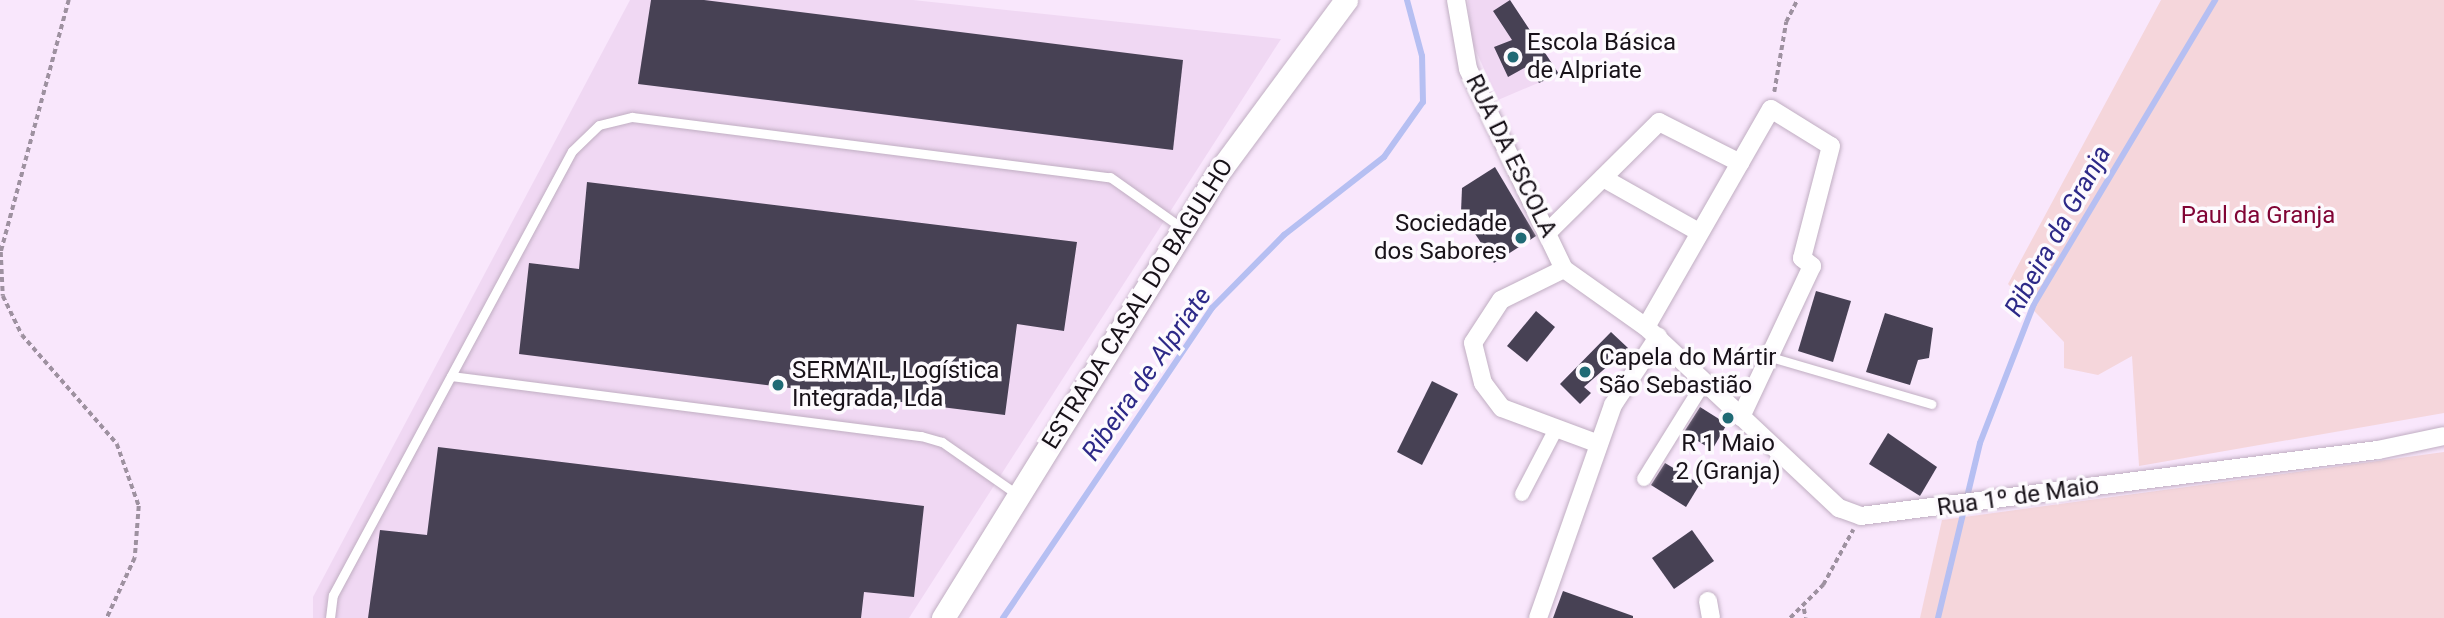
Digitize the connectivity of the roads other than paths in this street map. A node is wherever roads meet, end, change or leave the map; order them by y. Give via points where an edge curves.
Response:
1 (1346, 0) edge
2 (1456, 0) edge
3 (1740, 163) junction
4 (1602, 178) junction
5 (1184, 229) junction
6 (1549, 232) junction
7 (1699, 232) junction
8 (1564, 269) junction
9 (1652, 332) junction
10 (1774, 358) junction
11 (451, 376) junction
12 (1705, 382) junction
13 (1931, 404) dead end
14 (1741, 417) junction
15 (1556, 429) junction
16 (2444, 436) edge
17 (1599, 444) junction
18 (1644, 479) dead end
19 (1521, 494) dead end
20 (1019, 496) junction
21 (330, 618) edge
22 (943, 618) edge
23 (1538, 618) edge

1 - 5 street, ESTRADA CASAL DO BAGULHO
2 - 6 street, RUA DA ESCOLA via 1468,69
3 - 4 street via 1659,122
3 - 7 street
3 - 10 street via 1772,109 1831,146 1802,258 1812,266
4 - 6 street
4 - 7 street
5 - 11 lane via 1110,177 632,117 599,125 572,151
5 - 20 street, ESTRADA CASAL DO BAGULHO
6 - 8 street, RUA DA ESCOLA
7 - 9 street
8 - 9 street
8 - 15 street via 1501,300 1473,343 1483,383 1502,408
9 - 12 street
9 - 17 street via 1613,405
10 - 13 lane
10 - 14 street
11 - 20 lane via 921,436 942,442
11 - 21 lane via 333,595
12 - 14 street
12 - 18 street
14 - 16 street, Rua 1º de Maio via 1839,508 1861,516
15 - 17 street
15 - 19 street
17 - 23 street
20 - 22 street, ESTRADA CASAL DO BAGULHO

